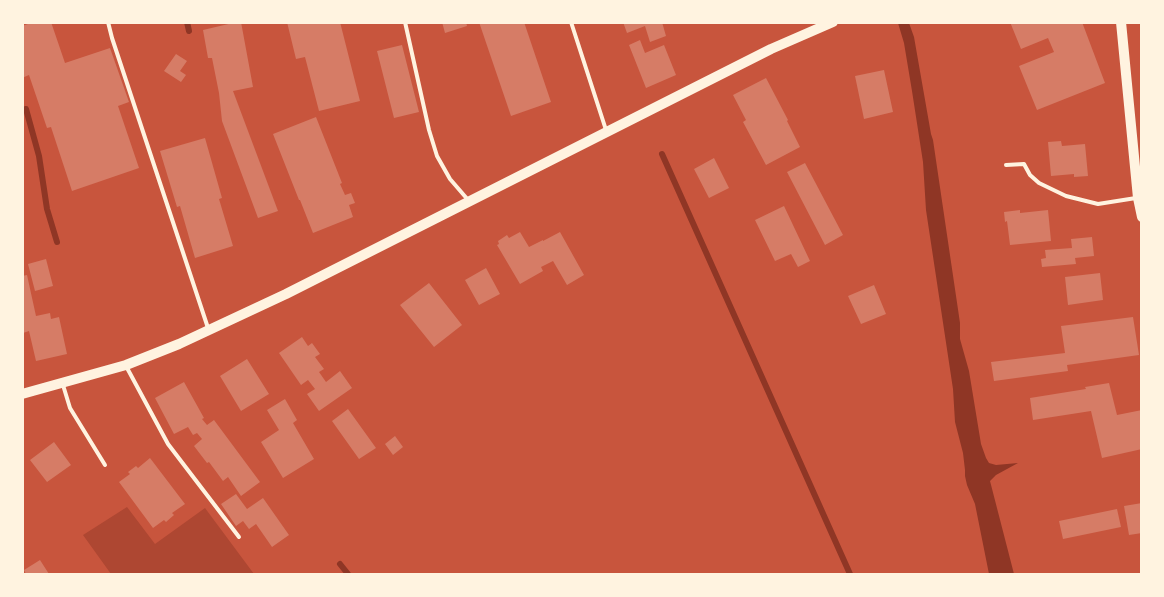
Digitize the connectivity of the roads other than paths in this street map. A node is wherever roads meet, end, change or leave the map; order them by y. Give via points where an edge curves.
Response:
1 (108, 22) edge
2 (404, 22) edge
3 (571, 22) edge
4 (834, 22) edge
5 (1121, 22) edge
6 (607, 132) junction
7 (1006, 165) dead end
8 (1138, 198) junction
9 (469, 201) junction
10 (1142, 217) edge
11 (209, 330) junction
12 (126, 365) junction
13 (63, 382) junction
14 (22, 394) edge
15 (104, 466) dead end
16 (239, 537) dead end

1 - 11 lane
2 - 9 lane via 437,156 450,179
3 - 6 lane
4 - 6 main road via 771,49
5 - 8 main road
6 - 9 main road
7 - 8 lane via 1024,164 1038,183 1066,196 1098,204
8 - 10 main road
9 - 11 main road
11 - 12 main road
12 - 13 main road
12 - 16 lane via 168,444
13 - 14 main road
13 - 15 lane via 70,408

